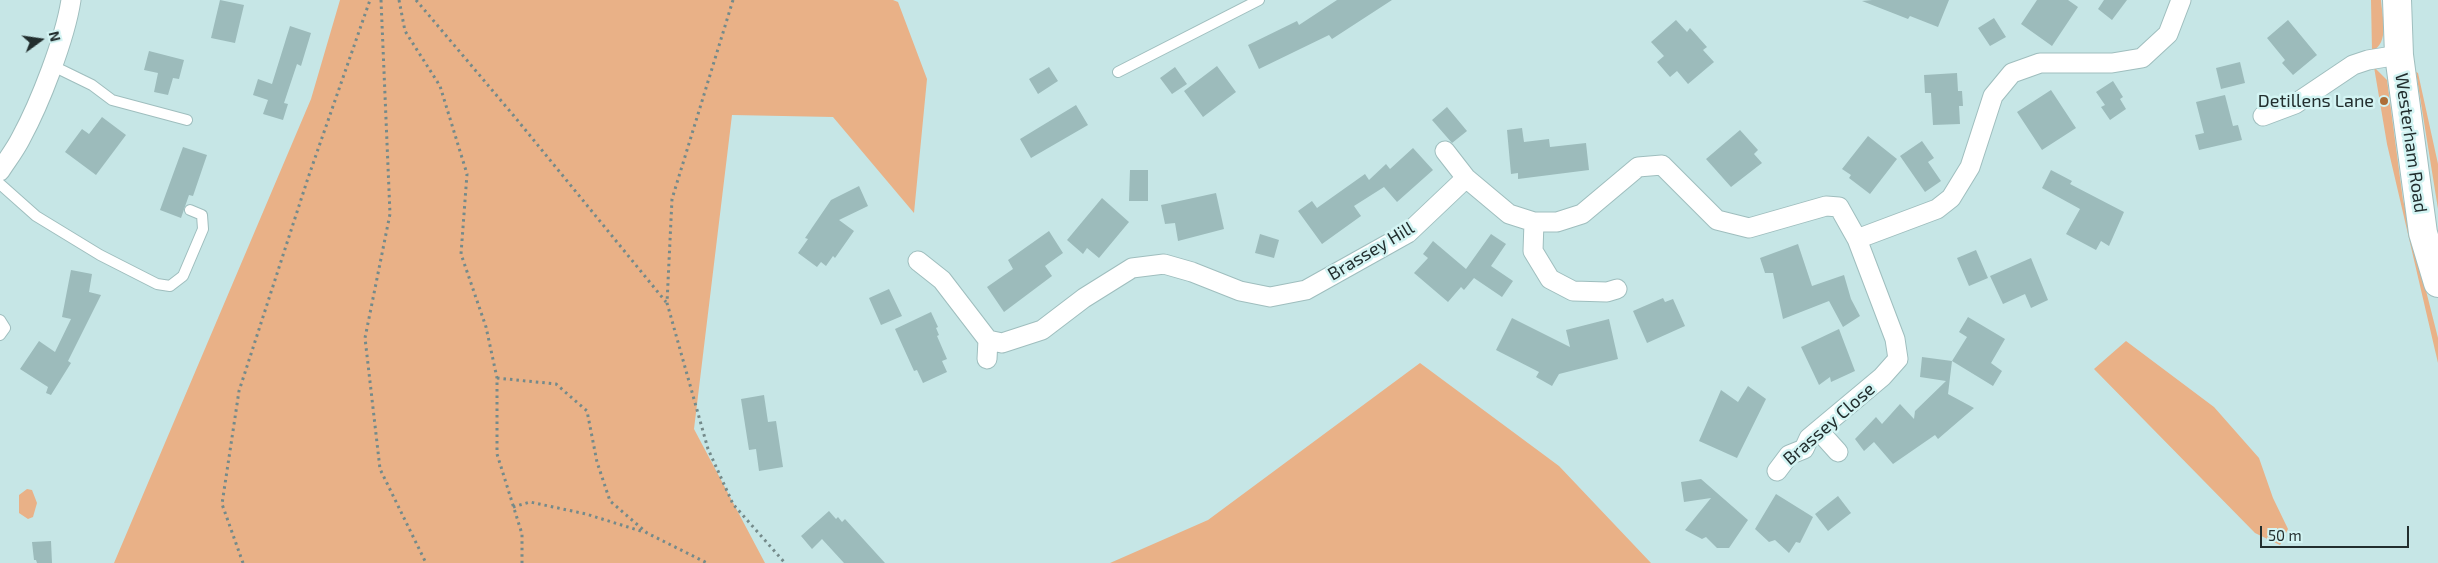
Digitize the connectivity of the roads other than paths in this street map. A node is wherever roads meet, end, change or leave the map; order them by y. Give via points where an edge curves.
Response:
1 (71, 0) edge
2 (1259, 0) edge
3 (2181, 0) edge
4 (2397, 0) edge
5 (2398, 55) junction
6 (51, 65) junction
7 (1118, 72) dead end
8 (2263, 116) dead end
9 (187, 120) dead end
10 (1445, 151) dead end
11 (0, 171) edge
12 (1466, 178) junction
13 (0, 184) edge
14 (190, 210) dead end
15 (1534, 222) junction
16 (1857, 239) junction
17 (918, 261) dead end
18 (2438, 283) edge
19 (1617, 289) dead end
20 (0, 320) edge
21 (0, 335) edge
22 (988, 340) junction
23 (987, 359) dead end
24 (1819, 431) junction
25 (1838, 452) dead end
26 (1777, 471) dead end

1 - 6 street
2 - 7 lane
3 - 16 street via 2168,34 2142,58 2112,63 2040,63 2012,72 1993,96 1970,167 1951,198 1937,209
4 - 5 main road, Westerham Road
5 - 8 street via 2353,65 2295,104
5 - 18 main road, Westerham Road via 2423,234
6 - 9 lane via 92,85 112,100
6 - 11 street via 21,139
10 - 12 street
12 - 15 street via 1510,214
12 - 22 street, Brassey Hill via 1408,233 1306,290 1270,297 1240,291 1164,264 1132,268 1084,298 1042,330 1002,343
13 - 14 lane via 36,216 100,255 158,284 170,286 183,276 203,229 202,215
15 - 16 street via 1557,222 1582,214 1638,167 1662,165 1717,220 1749,228 1826,206 1839,207
15 - 19 street via 1532,251 1550,279 1573,291 1608,292
16 - 24 street, Brassey Close via 1895,339 1898,359 1882,377
17 - 22 street via 942,280
20 - 21 lane via 5,328
22 - 23 street
24 - 25 street
24 - 26 street, Brassey Close via 1809,438 1804,449 1790,455

